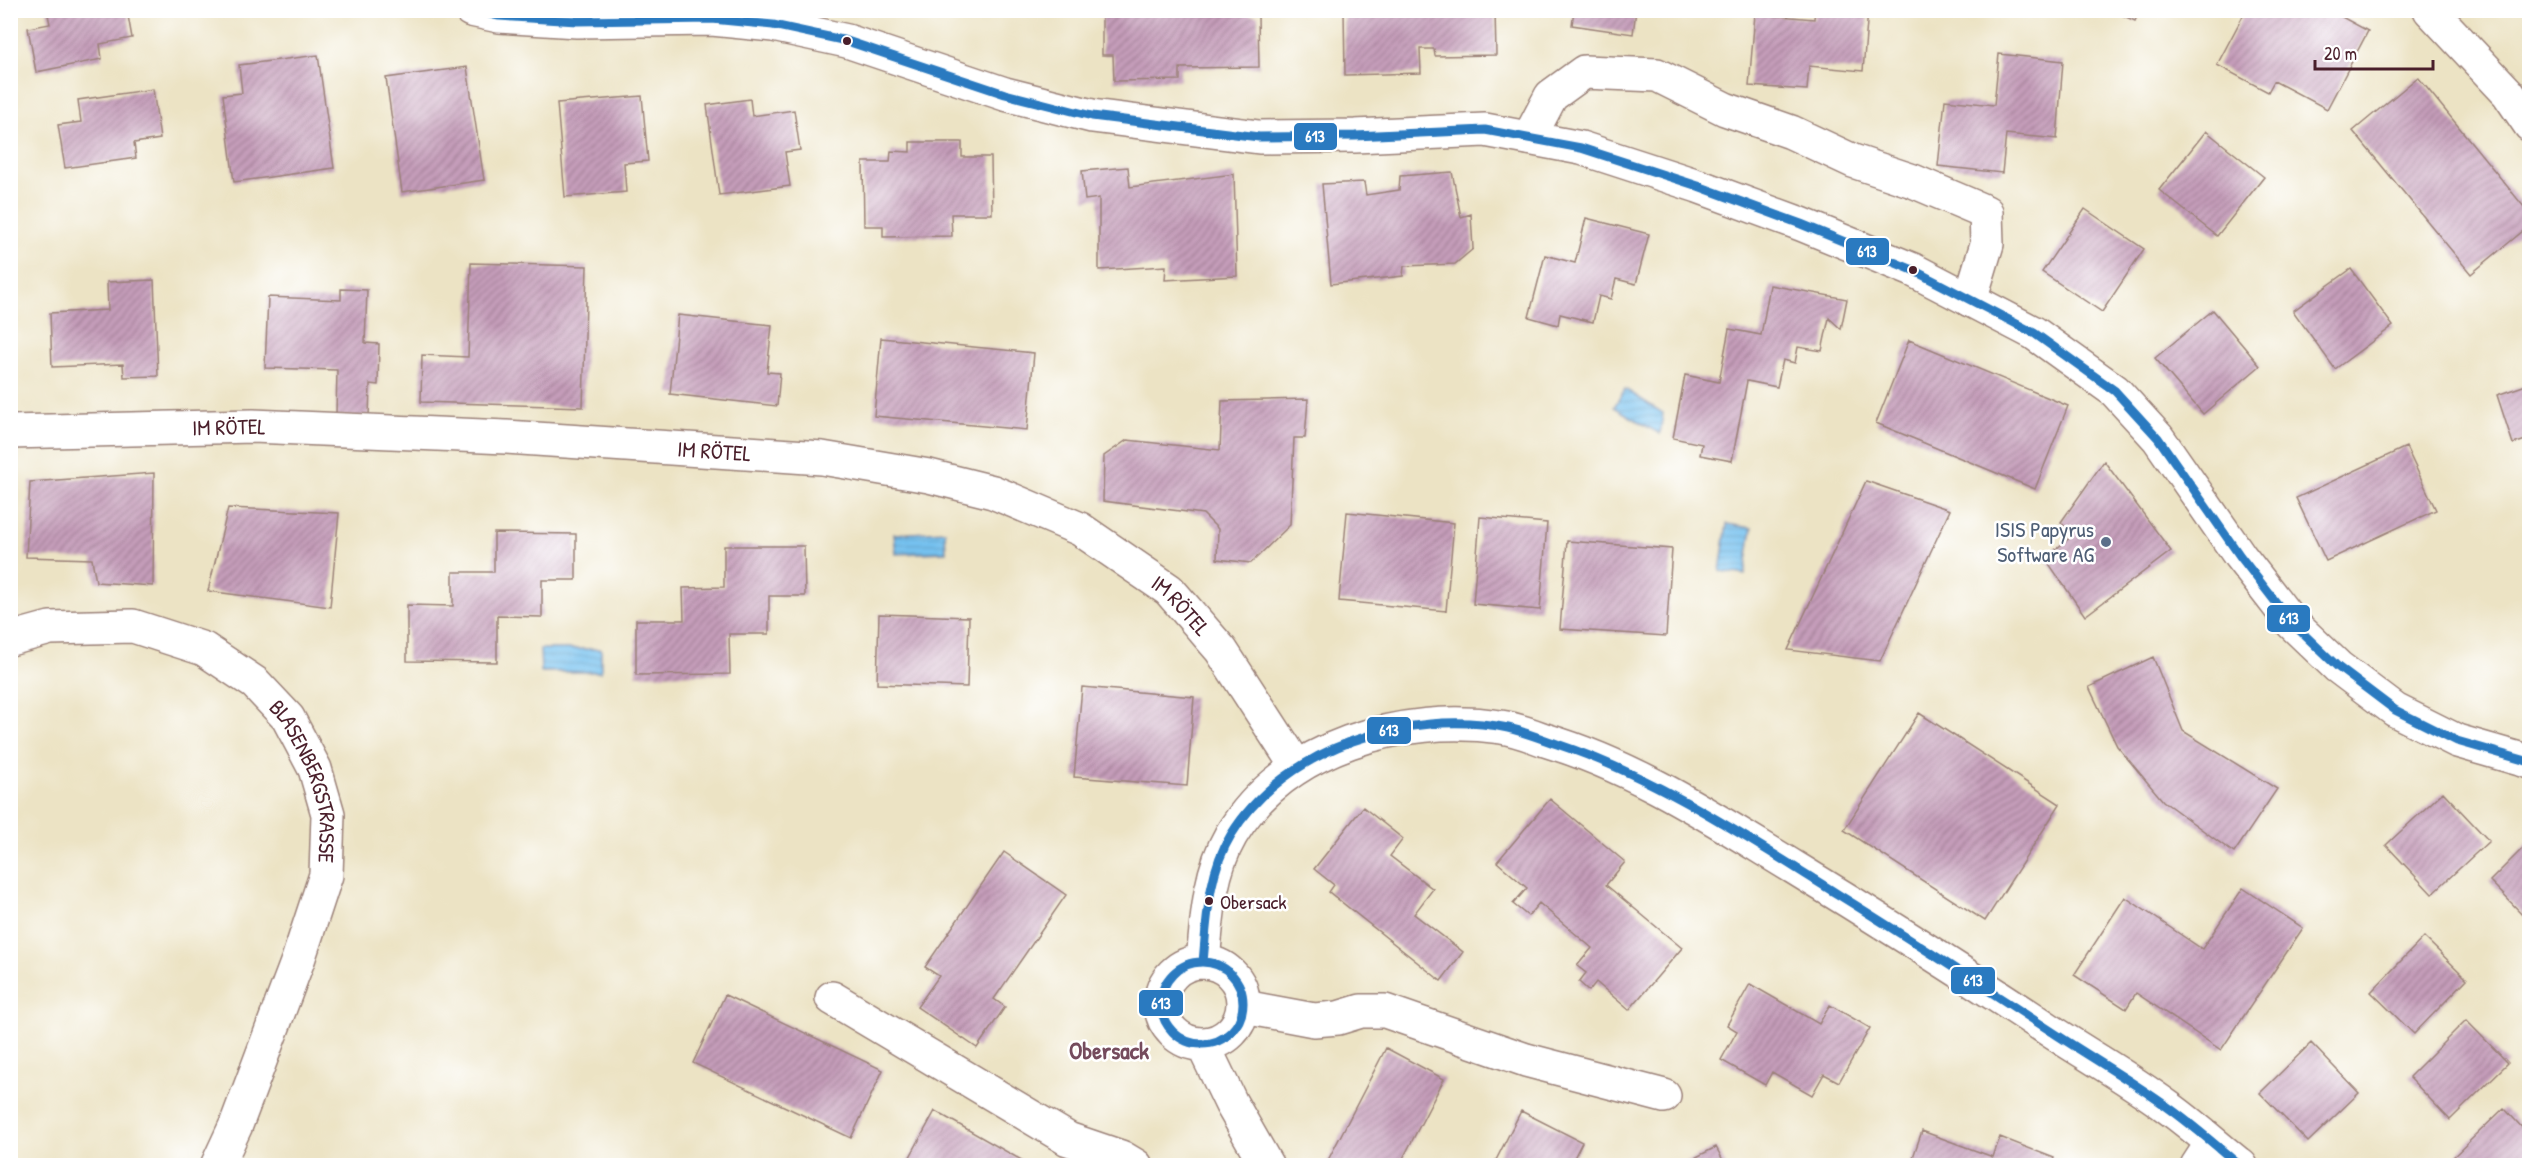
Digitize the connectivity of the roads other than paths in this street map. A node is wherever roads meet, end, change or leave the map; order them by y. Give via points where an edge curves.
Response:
1 (471, 10) edge
2 (2430, 10) edge
3 (737, 16) edge
4 (2529, 125) edge
5 (1529, 138) junction
6 (1970, 300) junction
7 (10, 432) edge
8 (10, 639) edge
9 (2529, 762) edge
10 (1297, 767) junction
11 (1203, 962) junction
12 (832, 998) dead end
13 (1244, 1007) junction
14 (1203, 1045) junction
15 (1664, 1096) dead end
16 (2205, 1154) edge
17 (217, 1166) edge
18 (1136, 1166) edge
19 (1267, 1166) edge
20 (2241, 1166) edge

1 - 3 street via 499,16 577,21
2 - 4 street via 2508,93
3 - 5 street via 847,42 1005,94 1092,116 1260,137 1485,130
5 - 6 street via 1581,148 1698,186 1913,270
5 - 6 street via 1551,96 1584,72 1657,75 1725,109 1986,212 1987,244
6 - 9 street via 2034,333 2115,391 2158,438 2292,623 2338,668 2396,710 2457,741
7 - 10 street, IM RÖTEL via 253,426 518,438 822,458 929,476 993,492 1080,529 1168,590 1221,650
8 - 17 street, BLASENBERGSTRASSE via 50,628 133,626 204,649 255,683 288,718 315,769 328,814 326,875 298,960
10 - 11 street via 1256,803 1232,835 1218,866 1209,901
10 - 16 street via 1368,734 1441,723 1503,727 1569,746 1646,778 1902,933 2169,1108
11 - 13 street via 1233,976
11 - 14 street via 1191,963 1172,975 1165,986 1162,1009 1171,1030 1180,1039
12 - 18 street via 1068,1139
13 - 14 street via 1235,1030 1215,1043
13 - 15 street via 1314,1020 1361,1011 1385,1011 1526,1060
14 - 19 street
16 - 20 street

